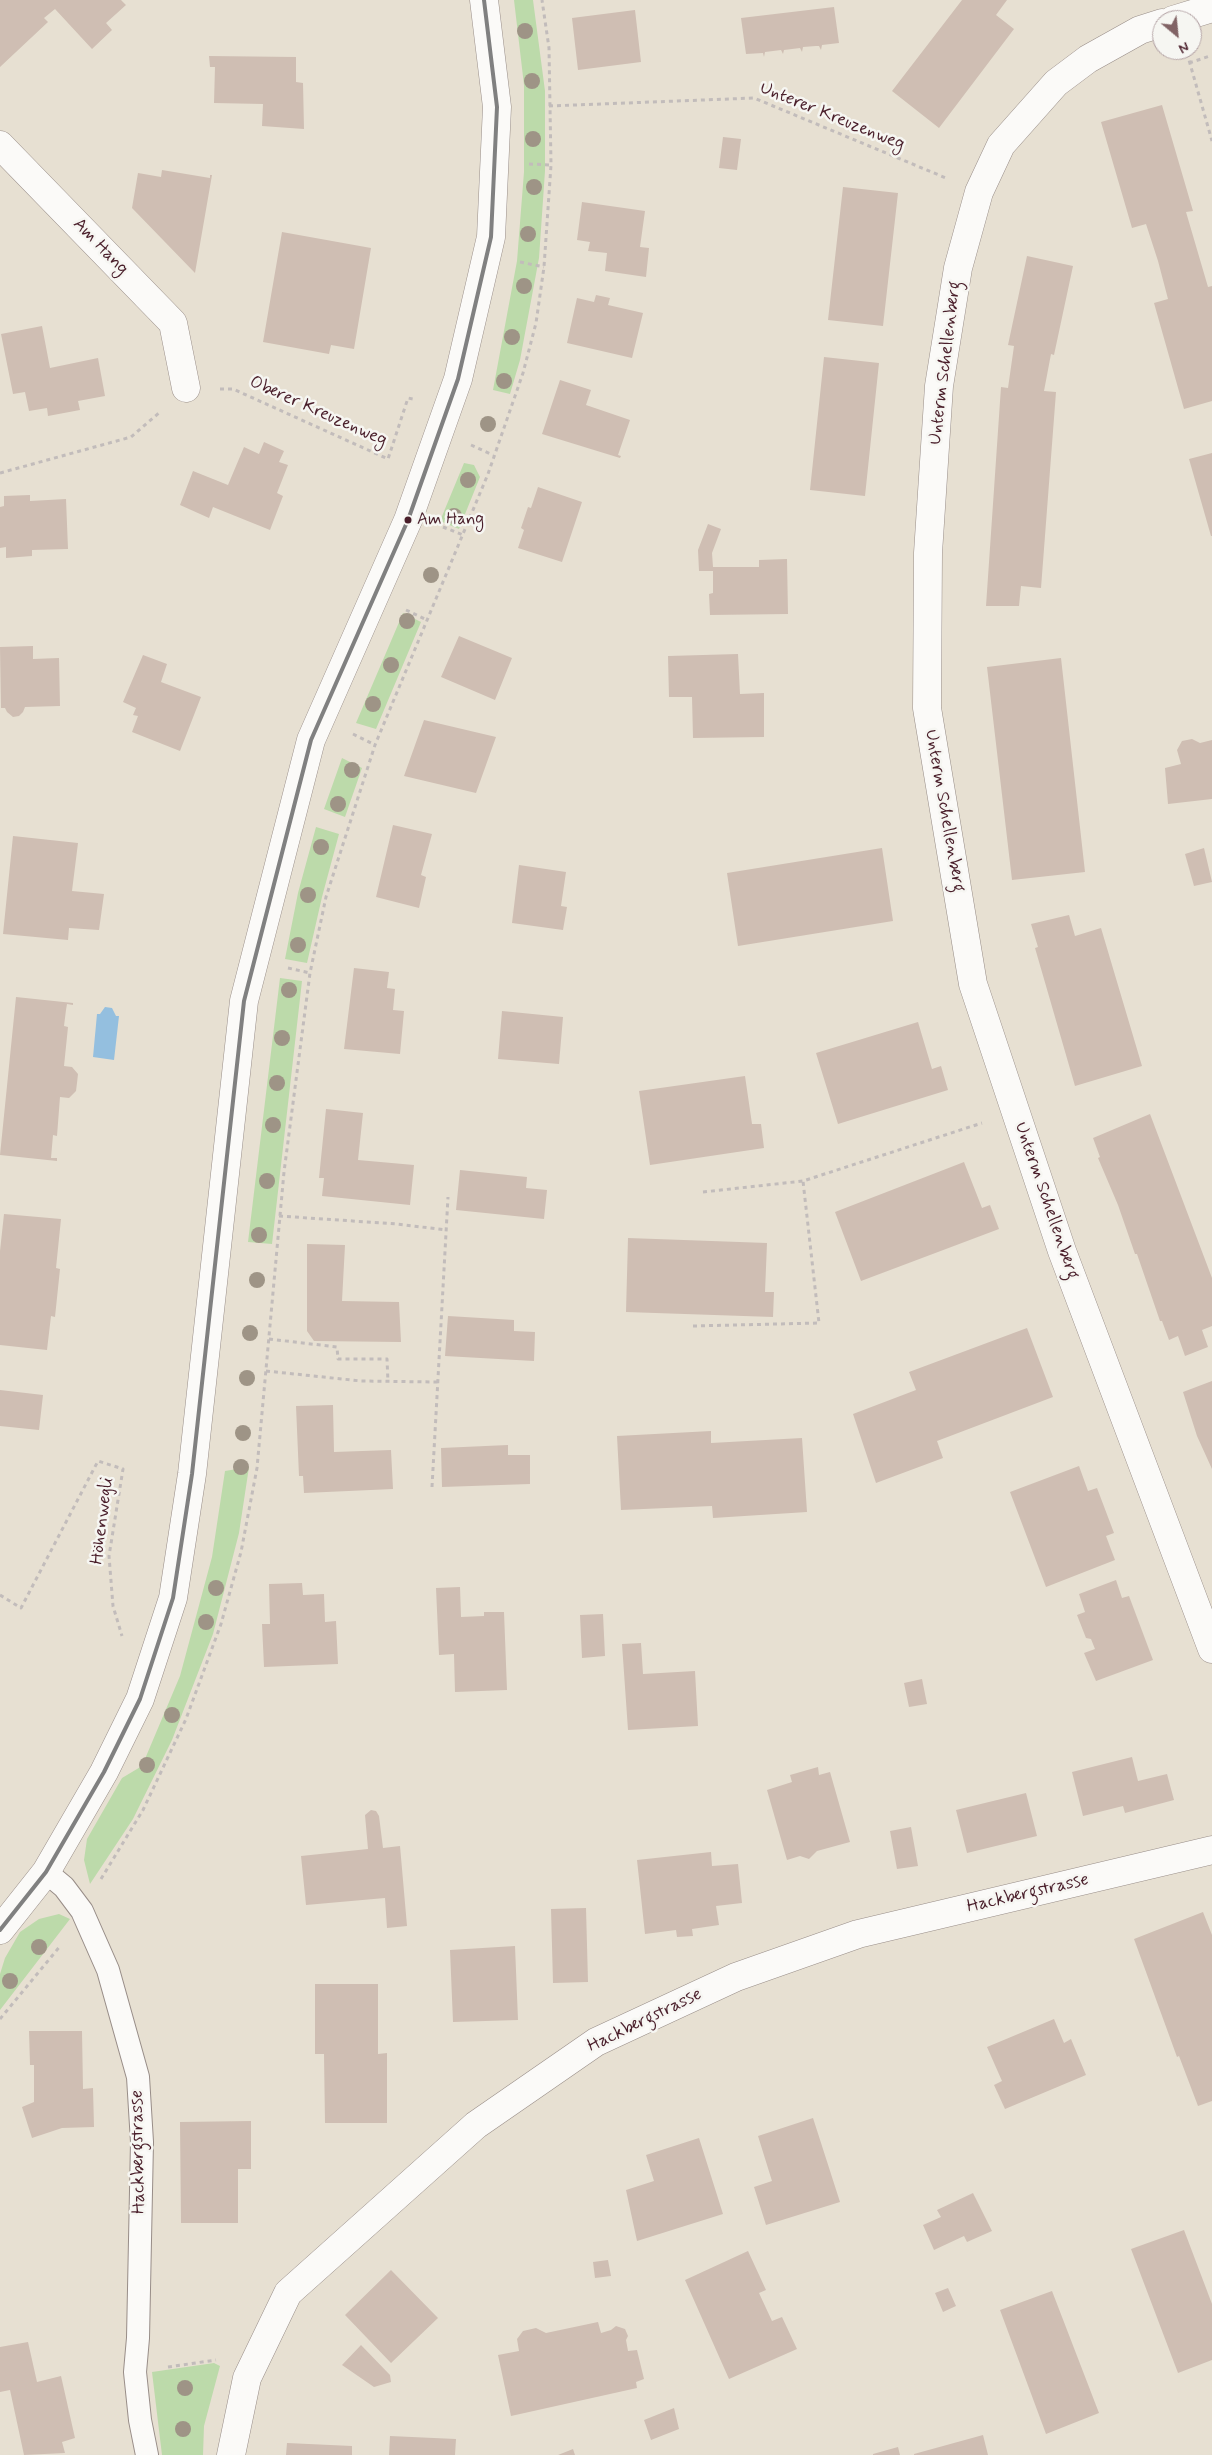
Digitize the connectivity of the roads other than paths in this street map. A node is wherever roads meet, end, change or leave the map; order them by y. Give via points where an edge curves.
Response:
1 (484, 0) edge
2 (1152, 26) edge
3 (0, 145) edge
4 (186, 388) dead end
5 (1212, 1649) edge
6 (1212, 1850) edge
7 (46, 1872) junction
8 (0, 1930) edge
9 (147, 2455) edge
10 (231, 2455) edge

1 - 7 street via 497,107 491,237 458,379 408,520 311,740 244,1002 192,1474 173,1598 140,1699 104,1772
2 - 5 street, Unterm Schellenberg via 1088,59 1056,83 1001,145 979,192 958,268 939,386 928,553 927,708 973,984 1062,1251
3 - 4 street, Am Hang via 173,323
6 - 10 street, Hackbergstrasse via 858,1934 736,1977 596,2042 476,2125 288,2293 247,2378
7 - 8 street
7 - 9 lane, Hackbergstrasse via 64,1887 82,1912 108,1970 138,2077 142,2142 135,2372

